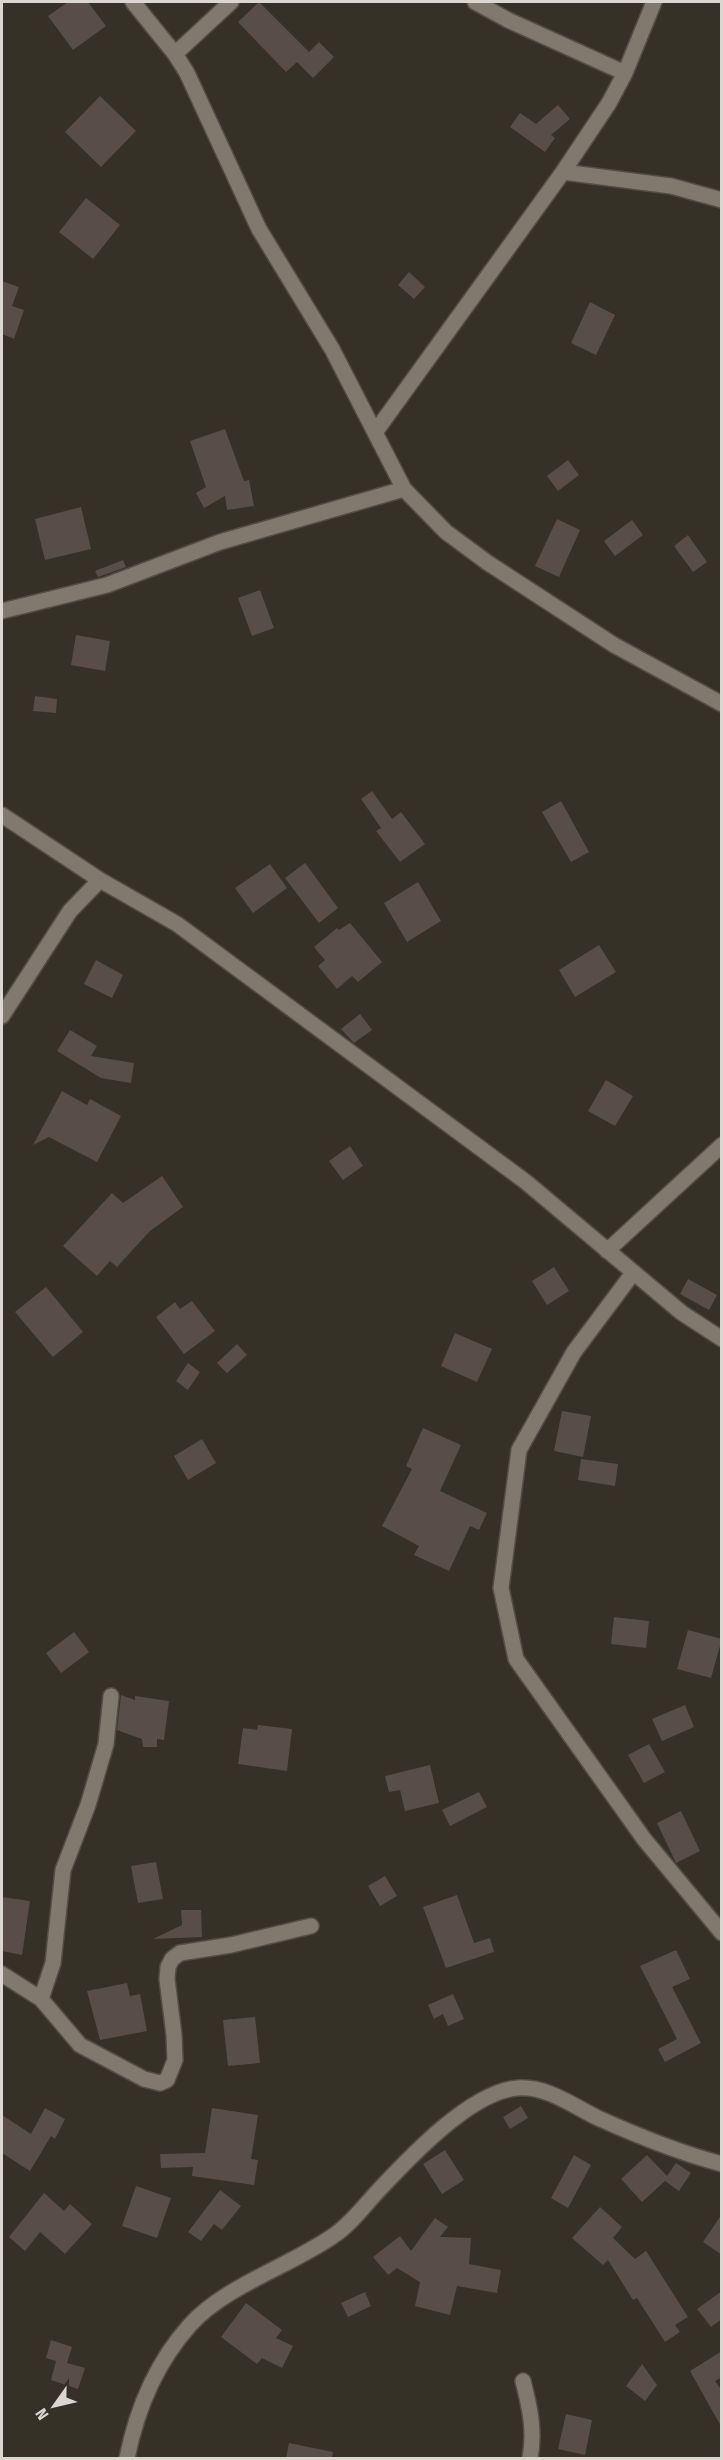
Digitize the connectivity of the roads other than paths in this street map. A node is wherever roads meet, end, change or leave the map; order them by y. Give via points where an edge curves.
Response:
1 (133, 2) edge
2 (231, 2) edge
3 (475, 2) edge
4 (654, 2) edge
5 (175, 54) junction
6 (625, 74) junction
7 (563, 172) junction
8 (722, 200) edge
9 (376, 431) junction
10 (404, 489) junction
11 (2, 610) edge
12 (722, 704) edge
13 (2, 815) edge
14 (100, 880) junction
15 (2, 1016) edge
16 (722, 1145) edge
17 (608, 1251) junction
18 (633, 1272) junction
19 (722, 1339) edge
20 (111, 1696) dead end
21 (311, 1926) dead end
22 (722, 1933) edge
23 (2, 1974) edge
24 (41, 2000) junction
25 (722, 2164) edge
26 (523, 2381) dead end
27 (127, 2458) edge
28 (530, 2458) edge

1 - 5 street
2 - 5 street
3 - 6 street
4 - 6 street
5 - 9 street via 259,229 332,349
6 - 7 street
7 - 8 street via 671,186
7 - 9 street
9 - 10 street
10 - 11 street via 220,542 107,585
10 - 12 street via 446,532 488,564 614,645
13 - 14 street
14 - 15 street via 70,911
14 - 17 street via 177,924 517,1175
16 - 17 street
17 - 18 street
18 - 19 street via 682,1313
18 - 22 street via 574,1352 519,1450 501,1588 516,1659 644,1839
20 - 24 street via 106,1744 63,1870 53,1963
21 - 24 street via 180,1953 172,1959 167,1979 175,2060 167,2080 160,2083 144,2079 81,2045
23 - 24 street
25 - 27 street via 642,2136 544,2091 519,2088 498,2092 436,2134 334,2236 216,2303 192,2323 171,2348 148,2388
26 - 28 street via 531,2412

